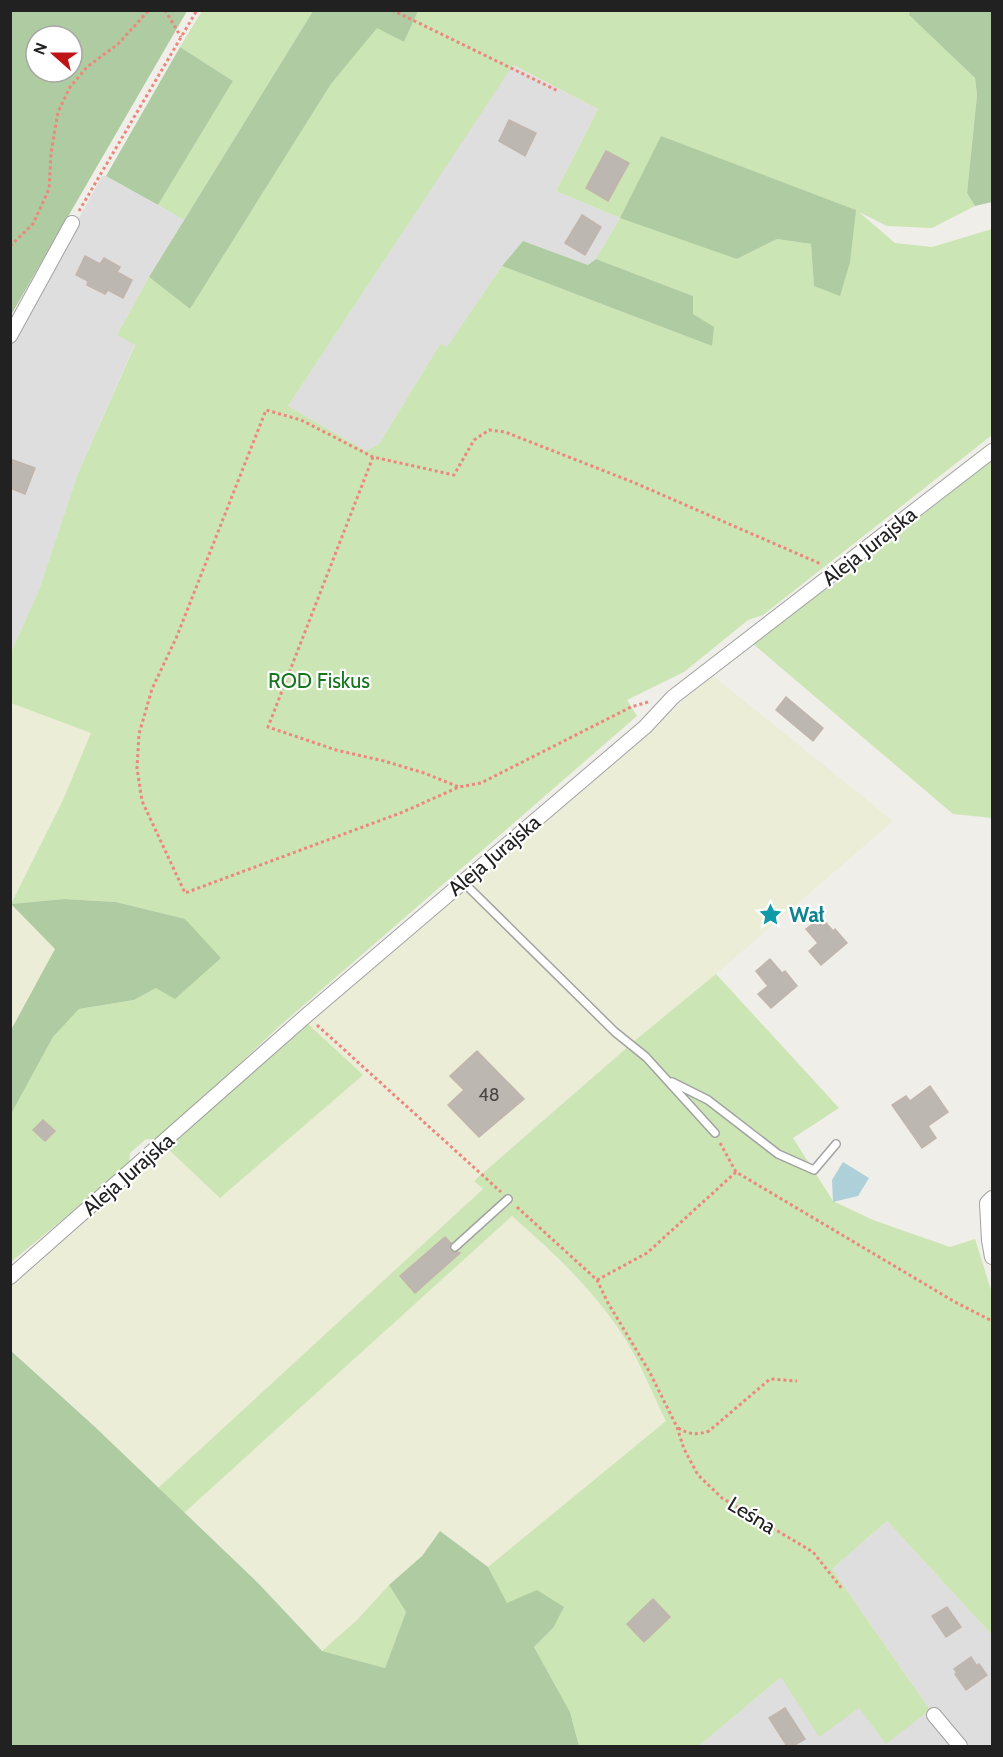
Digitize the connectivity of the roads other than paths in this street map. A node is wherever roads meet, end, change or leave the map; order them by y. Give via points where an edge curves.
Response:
1 (72, 223) road end
2 (10, 336) edge
3 (993, 451) edge
4 (463, 882) junction
5 (667, 1080) junction
6 (715, 1133) road end
7 (836, 1144) dead end
8 (993, 1198) edge
9 (508, 1199) dead end
10 (455, 1247) dead end
11 (993, 1257) edge
12 (10, 1277) edge
13 (934, 1715) dead end
14 (960, 1746) edge

1 - 2 street
3 - 4 street, Aleja Jurajska via 673,697 645,727
4 - 5 lane
4 - 12 street, Aleja Jurajska
5 - 6 lane
5 - 7 lane via 708,1100 778,1154 814,1170
8 - 11 street via 987,1203
9 - 10 lane
13 - 14 street

